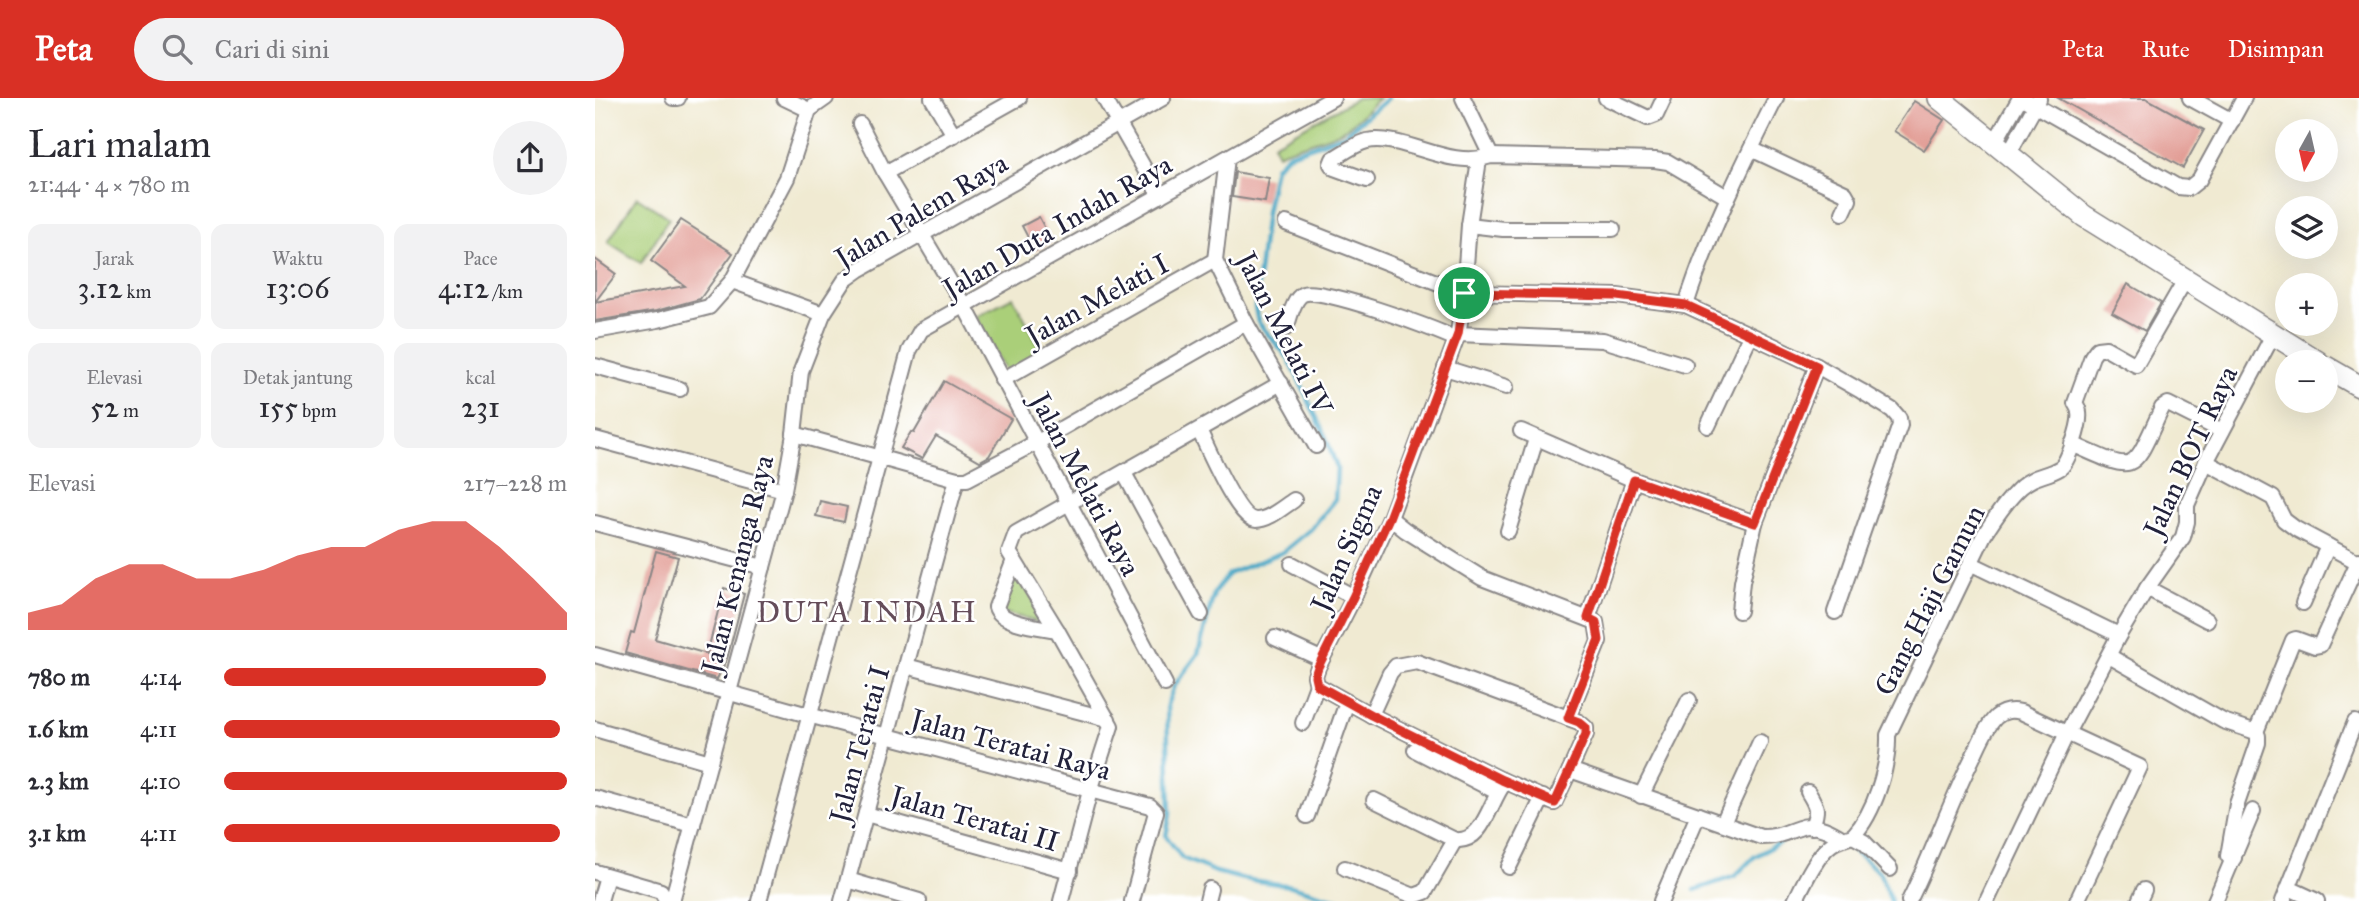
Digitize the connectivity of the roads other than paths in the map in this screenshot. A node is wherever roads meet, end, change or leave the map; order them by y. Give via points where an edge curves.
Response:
1 (784, 98) edge
2 (826, 98) edge
3 (932, 98) edge
4 (1104, 98) edge
5 (1163, 98) edge
6 (1333, 98) edge
7 (1463, 98) edge
8 (1607, 98) edge
9 (1664, 98) edge
10 (1776, 98) edge
11 (1939, 98) edge
12 (2190, 98) edge
13 (2244, 98) edge
14 (1014, 99) edge
15 (2029, 100) edge
16 (809, 110) junction
17 (2232, 121) junction
18 (1120, 122) junction
19 (860, 124) dead end
20 (954, 135) junction
21 (2002, 147) junction
22 (1751, 149) junction
23 (1227, 158) junction
24 (1485, 158) junction
25 (885, 173) junction
26 (1367, 180) dead end
27 (1160, 196) junction
28 (1727, 197) junction
29 (1843, 213) dead end
30 (1286, 223) dead end
31 (1469, 225) junction
32 (1613, 229) dead end
33 (921, 233) junction
34 (1215, 260) junction
35 (732, 281) junction
36 (2185, 281) junction
37 (1464, 293) junction
38 (1686, 305) junction
39 (965, 307) junction
40 (823, 314) junction
41 (1246, 323) junction
42 (1286, 328) dead end
43 (595, 331) edge
44 (2273, 335) junction
45 (1457, 336) junction
46 (1750, 336) junction
47 (2298, 350) edge
48 (1685, 365) dead end
49 (595, 366) edge
50 (1817, 366) junction
51 (1445, 368) junction
52 (2338, 374) edge
53 (1002, 380) junction
54 (1282, 383) junction
55 (2359, 386) edge
56 (1506, 387) dead end
57 (680, 389) dead end
58 (1708, 426) dead end
59 (1199, 430) junction
60 (1521, 431) dead end
61 (2222, 431) junction
62 (795, 433) junction
63 (595, 439) edge
64 (1536, 439) junction
65 (2072, 444) junction
66 (1030, 445) junction
67 (1317, 446) dead end
68 (880, 458) junction
69 (2206, 462) junction
70 (1124, 472) junction
71 (957, 479) junction
72 (1634, 480) junction
73 (784, 490) junction
74 (1294, 500) dead end
75 (1068, 504) junction
76 (1389, 518) junction
77 (595, 523) edge
78 (1755, 523) junction
79 (1508, 531) dead end
80 (2328, 546) junction
81 (1014, 561) junction
82 (2359, 561) edge
83 (1292, 564) dead end
84 (1972, 564) junction
85 (763, 567) junction
86 (2147, 588) junction
87 (1353, 597) junction
88 (2303, 603) dead end
89 (1739, 611) dead end
90 (1836, 612) dead end
91 (1201, 614) dead end
92 (1588, 618) junction
93 (2207, 620) dead end
94 (1057, 630) junction
95 (2119, 635) junction
96 (1275, 638) dead end
97 (595, 654) edge
98 (2109, 656) junction
99 (1321, 659) junction
100 (906, 666) junction
101 (1165, 684) dead end
102 (1317, 685) junction
103 (729, 693) junction
104 (1689, 700) dead end
105 (1347, 702) junction
106 (1371, 715) junction
107 (811, 716) junction
108 (1568, 718) junction
109 (1108, 719) junction
110 (2355, 722) dead end
111 (1303, 723) dead end
112 (595, 729) edge
113 (2256, 732) junction
114 (2067, 733) junction
115 (887, 736) junction
116 (1760, 742) dead end
117 (1415, 750) dead end
118 (710, 762) junction
119 (1570, 770) junction
120 (1500, 786) junction
121 (1090, 791) junction
122 (1808, 792) dead end
123 (1641, 796) junction
124 (1543, 797) junction
125 (595, 798) edge
126 (1374, 800) dead end
127 (2253, 811) dead end
128 (866, 814) junction
129 (1698, 815) junction
130 (1307, 816) dead end
131 (1723, 823) junction
132 (693, 825) junction
133 (1812, 827) junction
134 (1848, 837) junction
135 (1455, 839) junction
136 (2234, 858) junction
137 (1510, 867) dead end
138 (1345, 868) dead end
139 (1890, 869) dead end
140 (1070, 871) junction
141 (601, 874) edge
142 (848, 880) junction
143 (2286, 895) edge
144 (600, 901) edge
145 (670, 901) edge
146 (759, 901) edge
147 (842, 901) edge
148 (919, 901) edge
149 (1061, 901) edge
150 (1132, 901) edge
151 (1661, 901) edge
152 (1795, 901) edge
153 (1909, 901) edge
154 (1987, 901) edge
155 (2077, 901) edge
156 (2215, 901) edge
157 (2317, 901) edge

1 - 16 street
2 - 16 street
3 - 20 street
4 - 18 street
5 - 18 street, Jalan Palem Raya
6 - 23 street, Jalan Duta Indah Raya
7 - 24 street
8 - 9 street via 1648,118 1656,115
10 - 22 street
11 - 21 main road
12 - 17 street
13 - 17 street
14 - 20 street
15 - 17 street via 2178,187 2189,188 2199,180
15 - 21 street
16 - 35 street via 787,178
18 - 27 street
18 - 33 street, Jalan Palem Raya
19 - 25 street, Jalan Melati Raya
20 - 25 street
21 - 36 main road via 2084,216
22 - 28 street
22 - 29 street via 1845,193 1849,200
23 - 27 street, Jalan Duta Indah Raya
23 - 34 street, Jalan Melati IV
24 - 26 street via 1464,160 1369,141 1333,159 1334,168
24 - 28 street via 1668,162
24 - 31 street, Jalan Sigma
25 - 33 street, Jalan Melati Raya
27 - 39 street, Jalan Duta Indah Raya
28 - 38 street
30 - 37 street
31 - 32 street
31 - 37 street, Jalan Sigma
33 - 39 street, Jalan Melati Raya
33 - 40 street, Jalan Palem Raya via 845,280
34 - 41 street, Jalan Melati IV
34 - 53 street, Jalan Melati I
35 - 40 street
35 - 43 street via 709,307
36 - 44 main road
36 - 65 street, Gang Haji Gamun via 2136,365 2106,348 2097,349 2092,356 2075,403 2080,411
37 - 38 street via 1617,296
37 - 45 street, Jalan Sigma
38 - 46 street
39 - 53 street, Jalan Melati Raya
39 - 68 street, Jalan Duta Indah Raya via 921,330 909,351
40 - 62 street, Jalan Palem Raya via 801,371
41 - 54 street, Jalan Melati IV
41 - 66 street
42 - 45 street via 1298,299 1311,293
44 - 47 main road
44 - 61 street, Jalan BOT Raya
45 - 48 street via 1603,340
45 - 51 street, Jalan Sigma
46 - 50 street
46 - 58 street
49 - 57 street
50 - 78 street
50 - 90 street via 1892,410 1901,425
51 - 56 street
51 - 76 street, Jalan Sigma
52 - 55 main road
53 - 66 street, Jalan Melati Raya
54 - 59 street
54 - 67 street, Jalan Melati IV
59 - 70 street
59 - 74 street via 1237,506 1250,519 1267,517
60 - 64 street
61 - 65 street via 2168,404 2133,463 2113,462
61 - 69 street, Jalan BOT Raya
62 - 68 street, Jalan Kenanga Raya
62 - 73 street, Jalan Kenanga Raya
63 - 73 street
64 - 72 street
64 - 79 street
65 - 84 street, Gang Haji Gamun via 2061,468 2036,476 1998,513
66 - 71 street via 967,479
66 - 75 street, Jalan Melati Raya
68 - 71 street, Jalan Kenanga Raya
68 - 107 street, Jalan Duta Indah Raya
69 - 80 street via 2273,498 2284,520
69 - 86 street, Jalan BOT Raya via 2187,505 2183,537
70 - 75 street
70 - 91 street
71 - 100 street, Jalan Teratai I
72 - 78 street
72 - 92 street
73 - 85 street, Jalan Kenanga Raya
75 - 81 street via 1016,533 1009,552
75 - 101 street, Jalan Melati Raya
76 - 87 street, Jalan Sigma
76 - 92 street via 1482,578
77 - 85 street
78 - 89 street
80 - 82 street
80 - 88 street
81 - 94 street
81 - 94 street via 997,612 1004,619
82 - 113 street via 2320,645 2293,640
83 - 87 street
84 - 95 street
84 - 134 street, Gang Haji Gamun via 1888,734 1888,754 1870,809 1860,829
85 - 103 street, Jalan Kenanga Raya
86 - 93 street
86 - 95 street, Jalan BOT Raya
87 - 99 street, Jalan Sigma
92 - 108 street via 1596,622 1599,640
94 - 109 street
95 - 98 street, Jalan BOT Raya
96 - 99 street
97 - 103 street, Jalan Teratai Raya
98 - 113 street via 2223,721
98 - 114 street, Jalan BOT Raya
99 - 102 street, Jalan Sigma
100 - 109 street
100 - 115 street, Jalan Teratai I
102 - 105 street
102 - 111 street, Jalan Sigma
103 - 107 street, Jalan Teratai Raya
103 - 118 street, Jalan Kenanga Raya
104 - 123 street
105 - 106 street
105 - 130 street
106 - 108 street via 1390,673 1397,666 1417,662
106 - 120 street
107 - 115 street, Jalan Teratai Raya
107 - 146 street, Jalan Duta Indah Raya
108 - 119 street via 1586,728
109 - 121 street via 1111,726
110 - 143 street
112 - 118 street
113 - 136 street via 2258,743 2238,804 2228,856
114 - 153 street via 2021,712 1997,716 1959,785
114 - 154 street, Jalan BOT Raya
114 - 155 street via 2140,766
115 - 121 street, Jalan Teratai Raya
115 - 128 street, Jalan Teratai I
116 - 131 street
117 - 120 street
118 - 132 street, Jalan Kenanga Raya
119 - 123 street
119 - 124 street via 1555,803
120 - 124 street
120 - 135 street via 1475,835
121 - 140 street
121 - 150 street, Jalan Teratai Raya via 1150,806 1156,812
122 - 133 street via 1817,812
123 - 129 street
124 - 137 street
125 - 132 street
126 - 135 street
127 - 136 street
128 - 140 street, Jalan Teratai II
128 - 142 street, Jalan Teratai I
129 - 131 street
129 - 151 street
131 - 133 street via 1761,838
132 - 145 street, Jalan Kenanga Raya
133 - 134 street
134 - 139 street via 1864,842
134 - 152 street, Gang Haji Gamun via 1834,842 1822,855
135 - 138 street via 1419,896
136 - 156 street
140 - 149 street
141 - 144 street
141 - 145 street via 661,891
142 - 147 street, Jalan Teratai I
142 - 148 street
143 - 157 street

